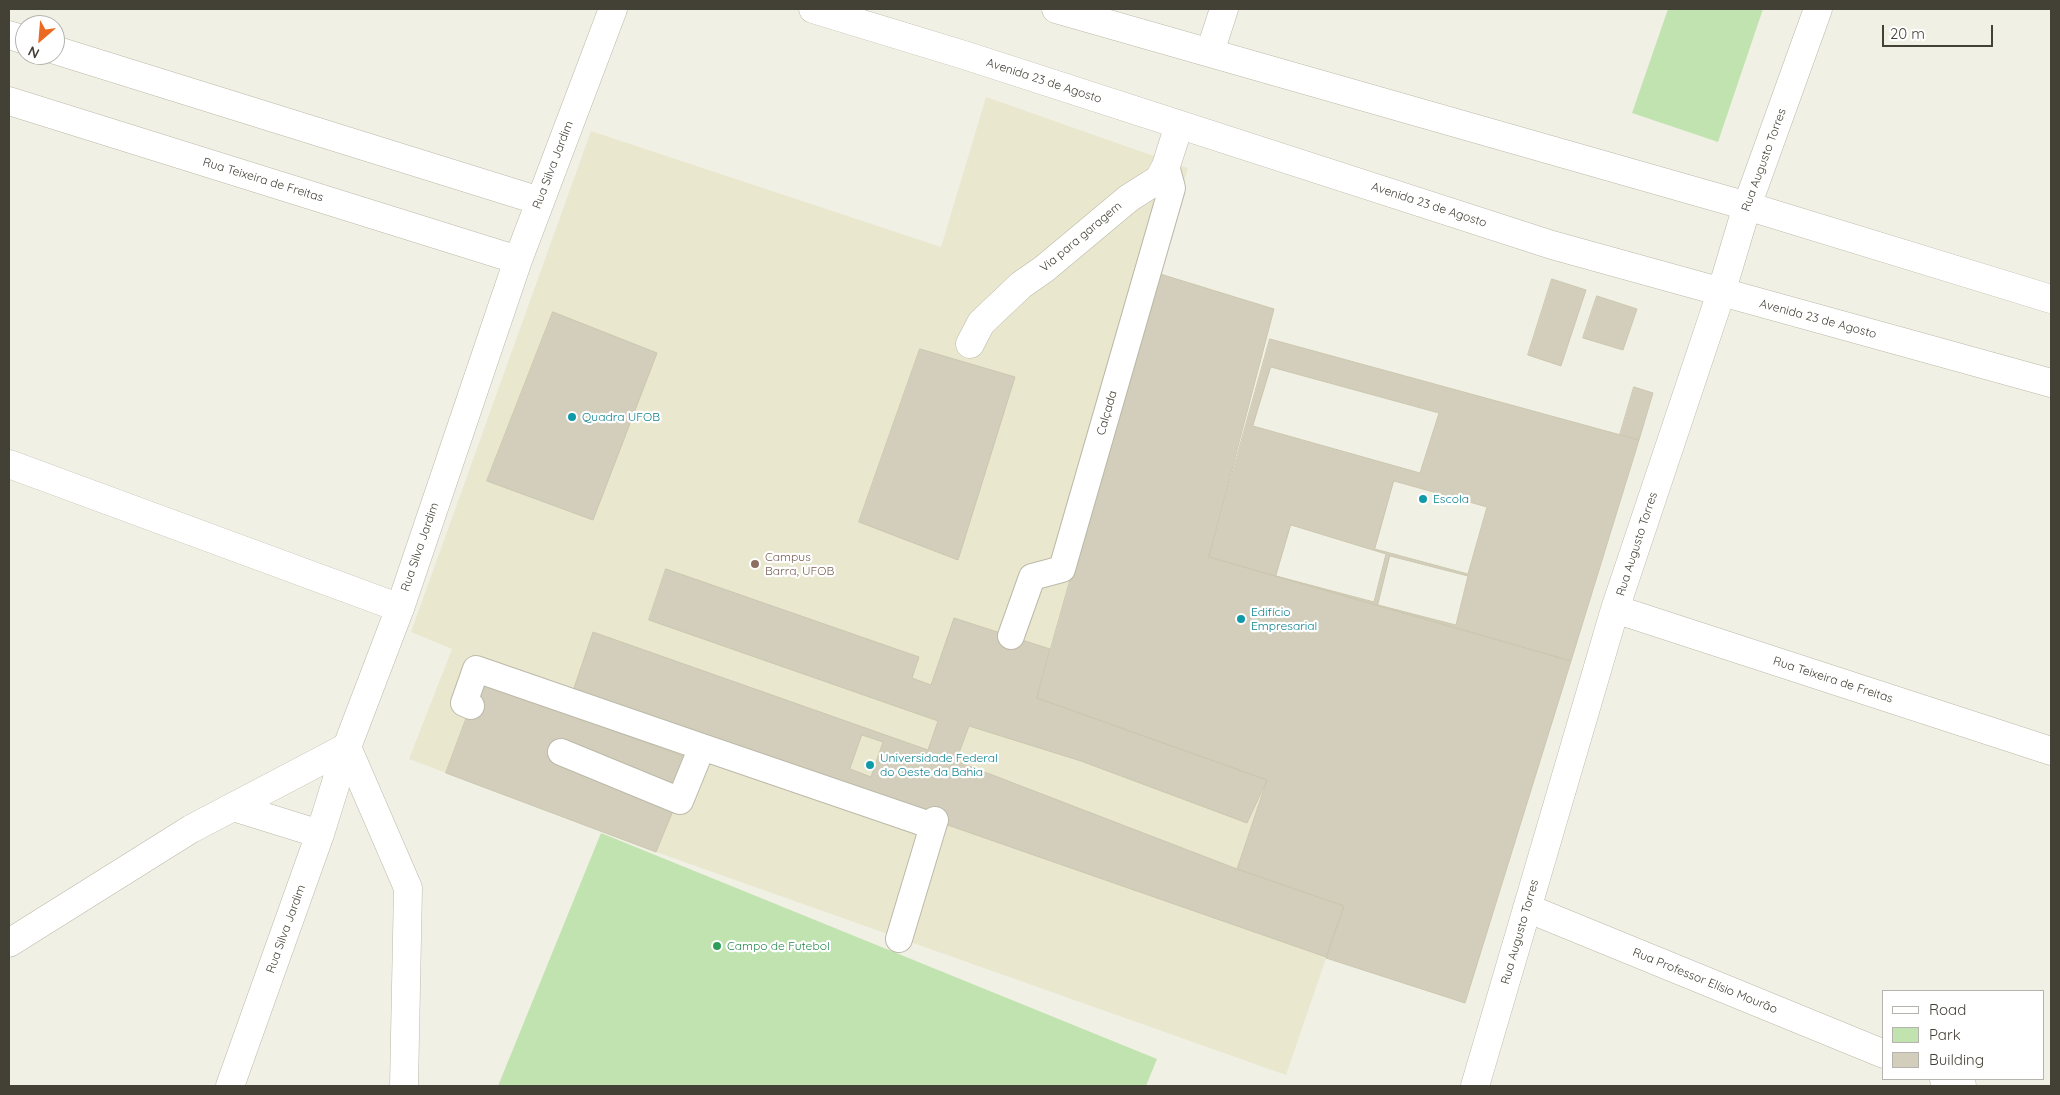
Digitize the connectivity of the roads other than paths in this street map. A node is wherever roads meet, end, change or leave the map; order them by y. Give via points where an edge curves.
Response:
1 (613, 9) edge
2 (813, 9) edge
3 (1056, 9) edge
4 (1224, 9) edge
5 (1818, 9) edge
6 (1210, 52) junction
7 (65, 53) edge
8 (9, 101) edge
9 (1180, 125) junction
10 (1166, 166) junction
11 (540, 201) junction
12 (1747, 206) junction
13 (518, 260) junction
14 (1720, 293) junction
15 (2051, 299) edge
16 (970, 344) dead end
17 (2051, 383) edge
18 (10, 464) edge
19 (400, 608) junction
20 (1615, 609) junction
21 (1011, 636) dead end
22 (471, 706) dead end
23 (347, 747) junction
24 (702, 747) junction
25 (2051, 751) edge
26 (668, 796) dead end
27 (233, 807) junction
28 (320, 834) junction
29 (1527, 908) junction
30 (900, 939) dead end
31 (9, 943) edge
32 (1882, 1053) edge
33 (1947, 1080) edge
34 (230, 1086) edge
35 (404, 1086) edge
36 (1474, 1086) edge
37 (1962, 1086) edge

1 - 11 street, Rua Silva Jardim
2 - 9 street, Avenida 23 de Agosto
3 - 6 street
4 - 6 street
5 - 12 street, Rua Augusto Torres
6 - 12 street
7 - 11 street
8 - 13 street, Rua Teixeira de Freitas
9 - 10 street, Via para garagem
9 - 14 street, Avenida 23 de Agosto via 1552,245
10 - 16 street, Via para garagem via 1159,180 1129,198 1021,285 981,323
10 - 21 street, Calçada via 1172,188 1062,569 1032,577
11 - 13 street, Rua Silva Jardim
12 - 14 street, Rua Augusto Torres
12 - 15 street
13 - 19 street, Rua Silva Jardim
14 - 17 street, Avenida 23 de Agosto
14 - 20 street, Rua Augusto Torres
18 - 19 street
19 - 23 street, Rua Silva Jardim
20 - 25 street, Rua Teixeira de Freitas
20 - 29 street, Rua Augusto Torres
22 - 24 street via 464,703 476,669
23 - 27 street
23 - 28 street, Rua Silva Jardim
23 - 35 street via 408,888
24 - 26 street via 680,801
24 - 30 street via 934,823
27 - 28 street
27 - 31 street via 163,846
28 - 34 street, Rua Silva Jardim
29 - 32 street, Rua Professor Elísio Mourão
29 - 36 street, Rua Augusto Torres
33 - 37 street

